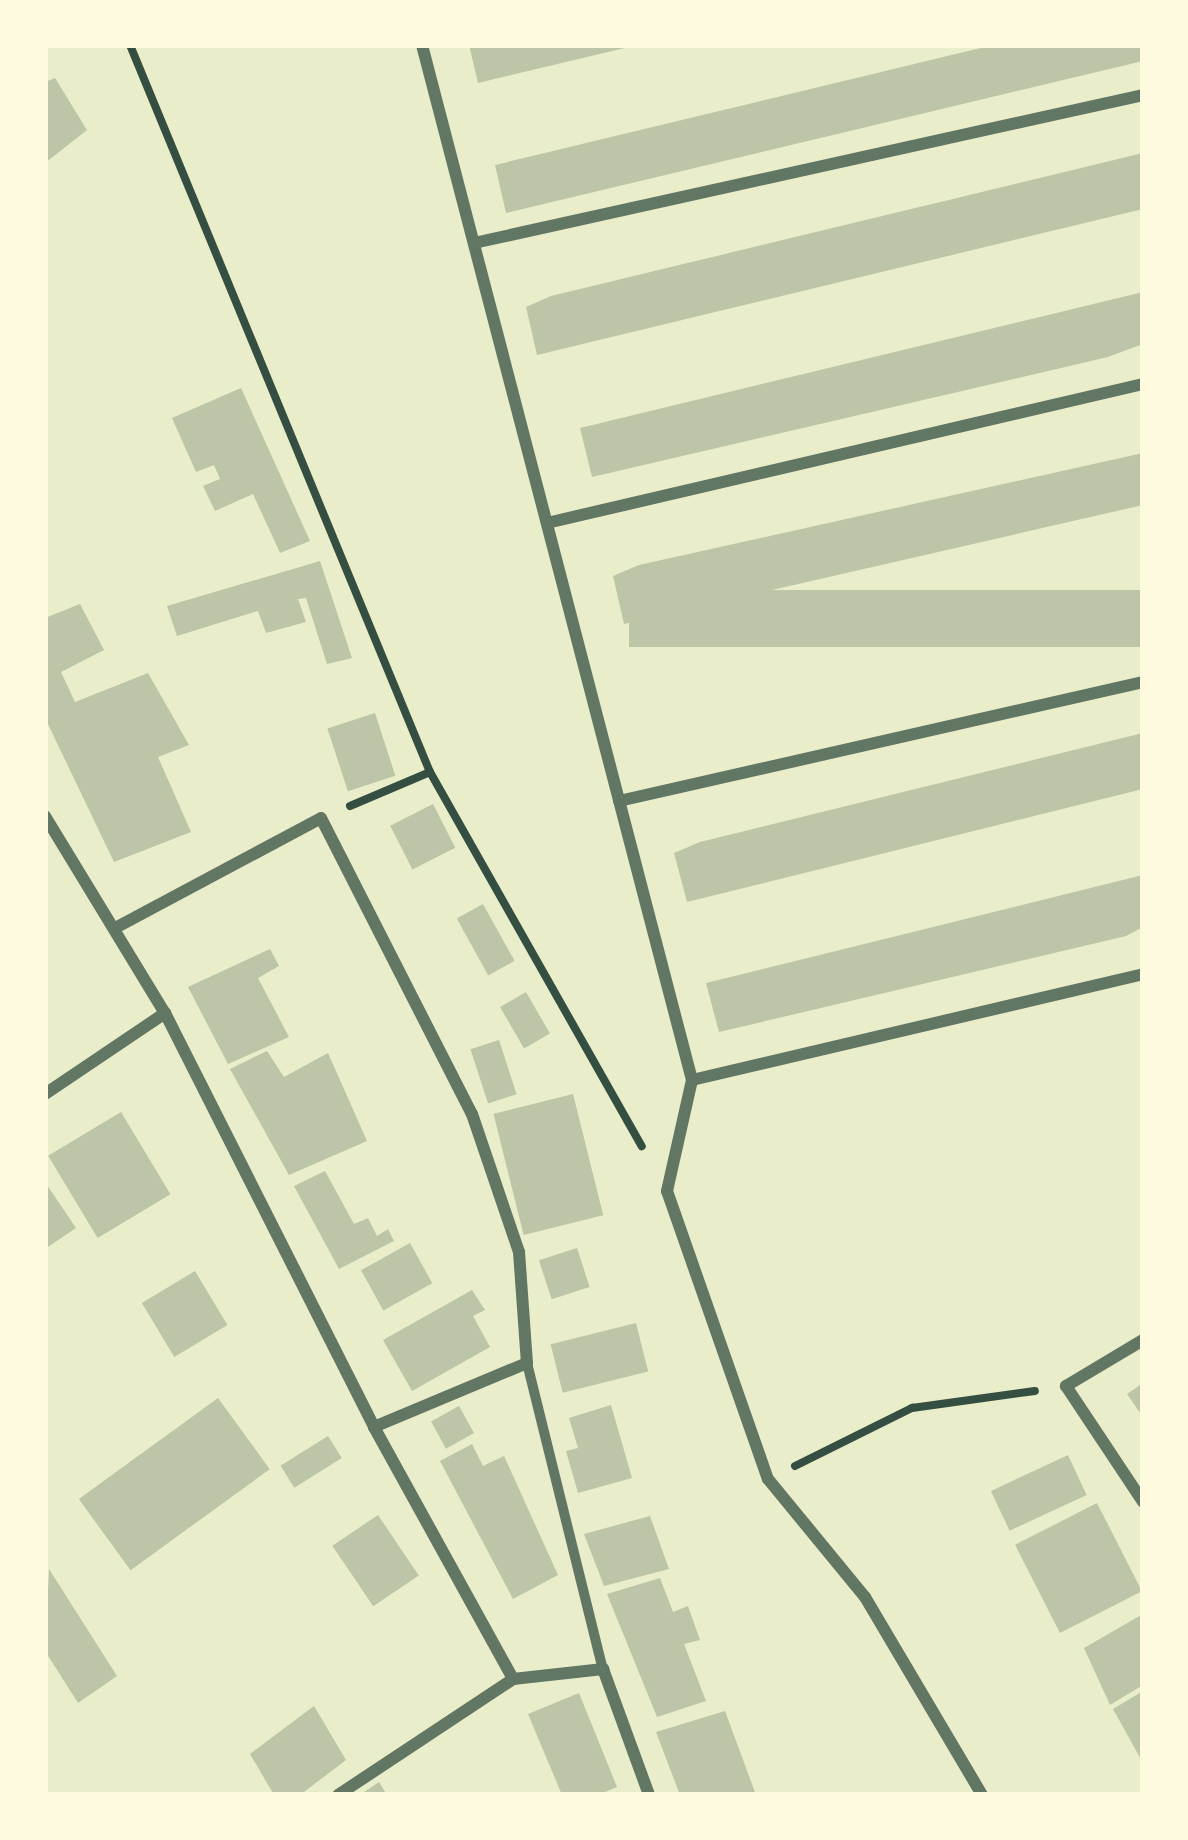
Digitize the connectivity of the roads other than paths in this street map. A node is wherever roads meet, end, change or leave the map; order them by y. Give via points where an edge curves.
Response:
1 (422, 45) edge
2 (1143, 95) edge
3 (474, 243) junction
4 (1143, 383) edge
5 (547, 523) junction
6 (1143, 682) edge
7 (620, 801) junction
8 (45, 816) edge
9 (116, 927) junction
10 (1143, 974) edge
11 (165, 1013) junction
12 (692, 1081) junction
13 (45, 1094) edge
14 (1143, 1340) edge
15 (527, 1363) junction
16 (374, 1427) junction
17 (1143, 1502) edge
18 (603, 1669) junction
19 (513, 1679) junction
20 (338, 1795) edge
21 (649, 1795) edge
22 (982, 1795) edge

1 - 3 street
2 - 3 street
3 - 5 street
4 - 5 street
5 - 7 street
6 - 7 street
7 - 12 street
8 - 9 street
9 - 11 street
9 - 15 street via 321,818 472,1114 519,1252
10 - 12 street
11 - 13 street
11 - 16 street
12 - 22 street via 667,1191 768,1479 865,1598
14 - 17 street via 1066,1386
15 - 16 street
15 - 18 street
16 - 19 street
18 - 19 street
18 - 21 street
19 - 20 street

